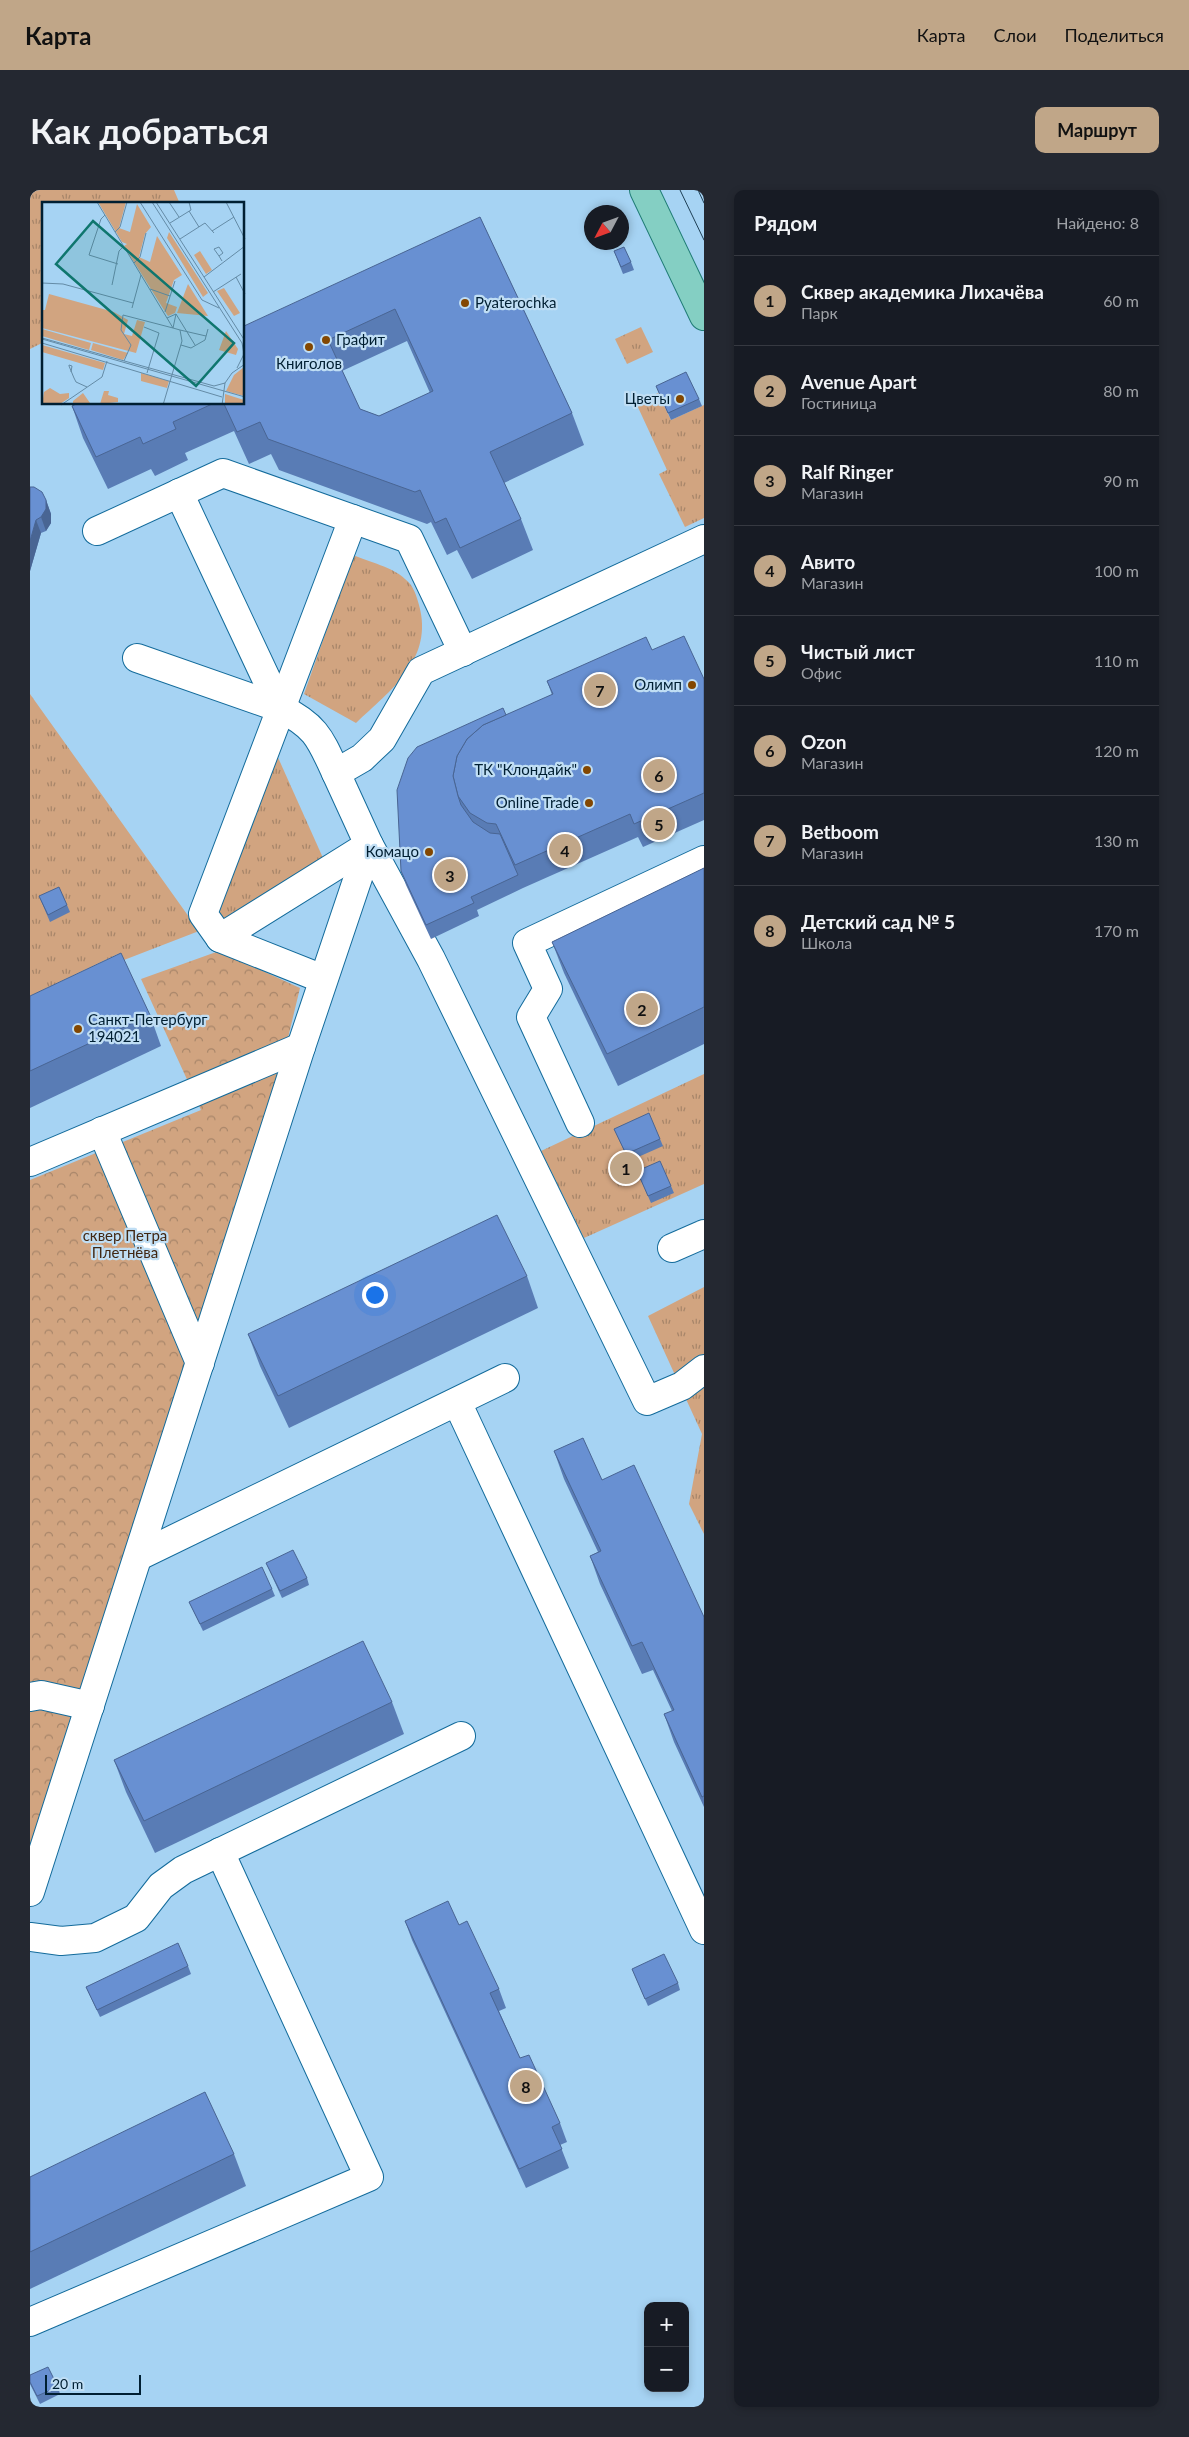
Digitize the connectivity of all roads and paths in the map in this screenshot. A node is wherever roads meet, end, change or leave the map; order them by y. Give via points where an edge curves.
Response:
1 (644, 190) edge
2 (704, 316) edge
3 (180, 493) junction
4 (353, 519) junction
5 (98, 530) dead end
6 (704, 538) edge
7 (463, 652) junction
8 (137, 658) dead end
9 (280, 708) junction
10 (336, 773) junction
11 (369, 845) junction
12 (704, 860) edge
13 (220, 938) junction
14 (323, 980) junction
15 (300, 1047) junction
16 (580, 1123) dead end
17 (102, 1132) junction
18 (30, 1162) edge
19 (704, 1234) edge
20 (672, 1248) dead end
21 (200, 1363) junction
22 (704, 1369) edge
23 (505, 1378) dead end
24 (457, 1402) junction
25 (139, 1556) junction
26 (30, 1697) edge
27 (90, 1706) junction
28 (461, 1736) dead end
29 (220, 1852) junction
30 (30, 1892) edge
31 (704, 1930) edge
32 (30, 1937) edge
33 (30, 2322) edge

1 - 2 main road
3 - 4 lane via 223,474
3 - 5 lane
3 - 9 lane
4 - 7 lane via 409,539
4 - 9 lane
6 - 7 lane
7 - 10 lane via 421,671 382,739 362,758
8 - 9 lane
9 - 10 lane via 302,719 320,737
9 - 13 lane via 203,914
10 - 11 lane
11 - 13 lane
11 - 14 lane
11 - 22 lane via 431,959 647,1401 682,1386
12 - 16 lane via 527,943 548,990 531,1017
13 - 14 lane
14 - 15 lane
15 - 17 lane
15 - 21 lane
17 - 18 lane
17 - 21 lane
19 - 20 lane
21 - 25 lane
23 - 24 lane
24 - 25 lane
24 - 31 lane
25 - 27 lane
26 - 27 lane via 41,1695
27 - 30 lane
28 - 29 lane
29 - 32 lane via 183,1870 161,1886 136,1918 95,1938 61,1941
29 - 33 lane via 369,2177

